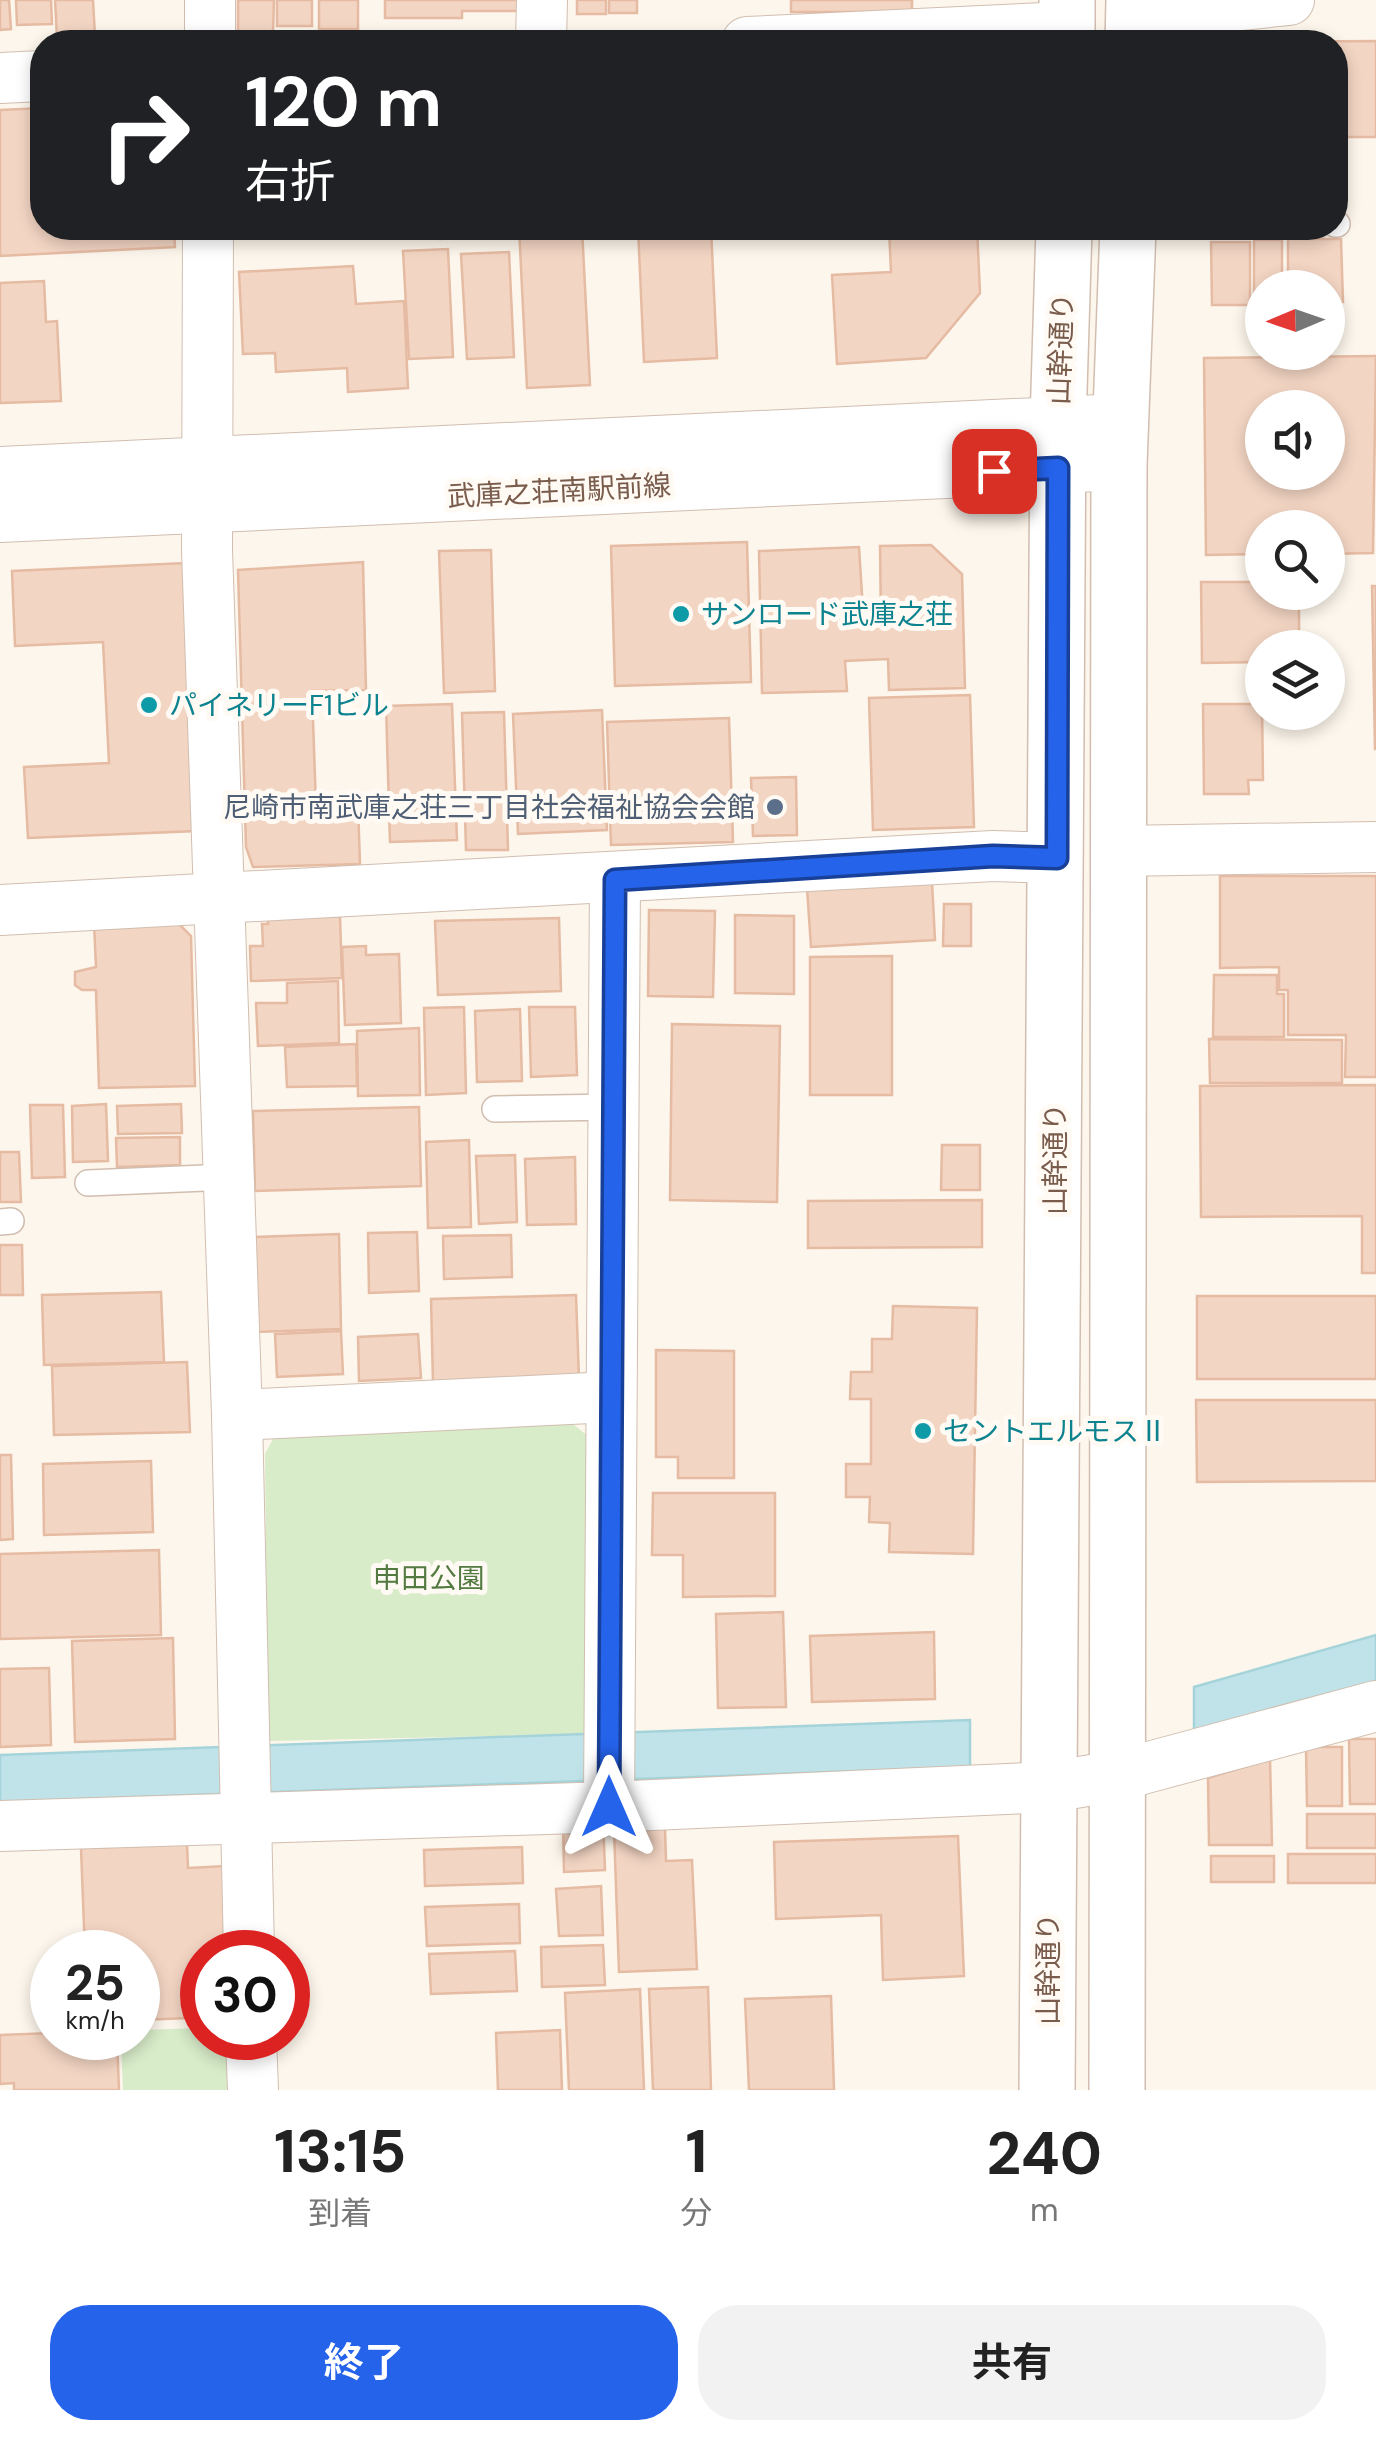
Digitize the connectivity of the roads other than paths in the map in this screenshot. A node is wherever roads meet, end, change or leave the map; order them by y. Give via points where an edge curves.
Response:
1 (210, 0) edge
2 (542, 0) edge
3 (1288, 0) edge
4 (1134, 19) edge
5 (1067, 23) edge
6 (210, 30) edge
7 (541, 30) edge
8 (949, 30) edge
9 (30, 77) edge
10 (0, 78) edge
11 (208, 240) edge
12 (1064, 240) edge
13 (1128, 240) edge
14 (1119, 442) junction
15 (1058, 446) junction
16 (0, 472) edge
17 (207, 484) junction
18 (0, 517) edge
19 (1376, 847) edge
20 (1118, 851) junction
21 (1057, 858) junction
22 (615, 880) junction
23 (217, 898) junction
24 (0, 910) edge
25 (613, 1107) junction
26 (495, 1110) dead end
27 (228, 1177) junction
28 (88, 1183) dead end
29 (611, 1397) junction
30 (237, 1415) junction
31 (1376, 1706) edge
32 (1116, 1776) junction
33 (1050, 1787) junction
34 (609, 1799) junction
35 (245, 1810) junction
36 (0, 1826) edge
37 (248, 1930) edge
38 (252, 2060) edge
39 (253, 2090) edge
40 (1047, 2090) edge
41 (1116, 2090) edge

1 - 6 street
2 - 7 street
3 - 4 street
5 - 8 street
9 - 10 street
11 - 17 street
12 - 15 street, 山幹通り
13 - 14 street
14 - 15 street, 武庫之荘南駅前線
14 - 20 street
15 - 17 street, 武庫之荘南駅前線
15 - 21 street, 山幹通り
16 - 17 street, 武庫之荘南駅前線
17 - 18 street, 武庫之荘南駅前線
17 - 23 street
19 - 20 street
20 - 32 street
21 - 22 street via 993,856
21 - 33 street, 山幹通り
22 - 23 street
22 - 25 street
23 - 24 street
23 - 27 street
25 - 26 lane
25 - 29 street
27 - 28 lane
27 - 30 street
29 - 30 street
29 - 34 street
30 - 35 street
31 - 32 street
32 - 33 street
32 - 41 street
33 - 34 street
33 - 40 street, 山幹通り
34 - 35 street
35 - 36 street
35 - 37 street
38 - 39 street

